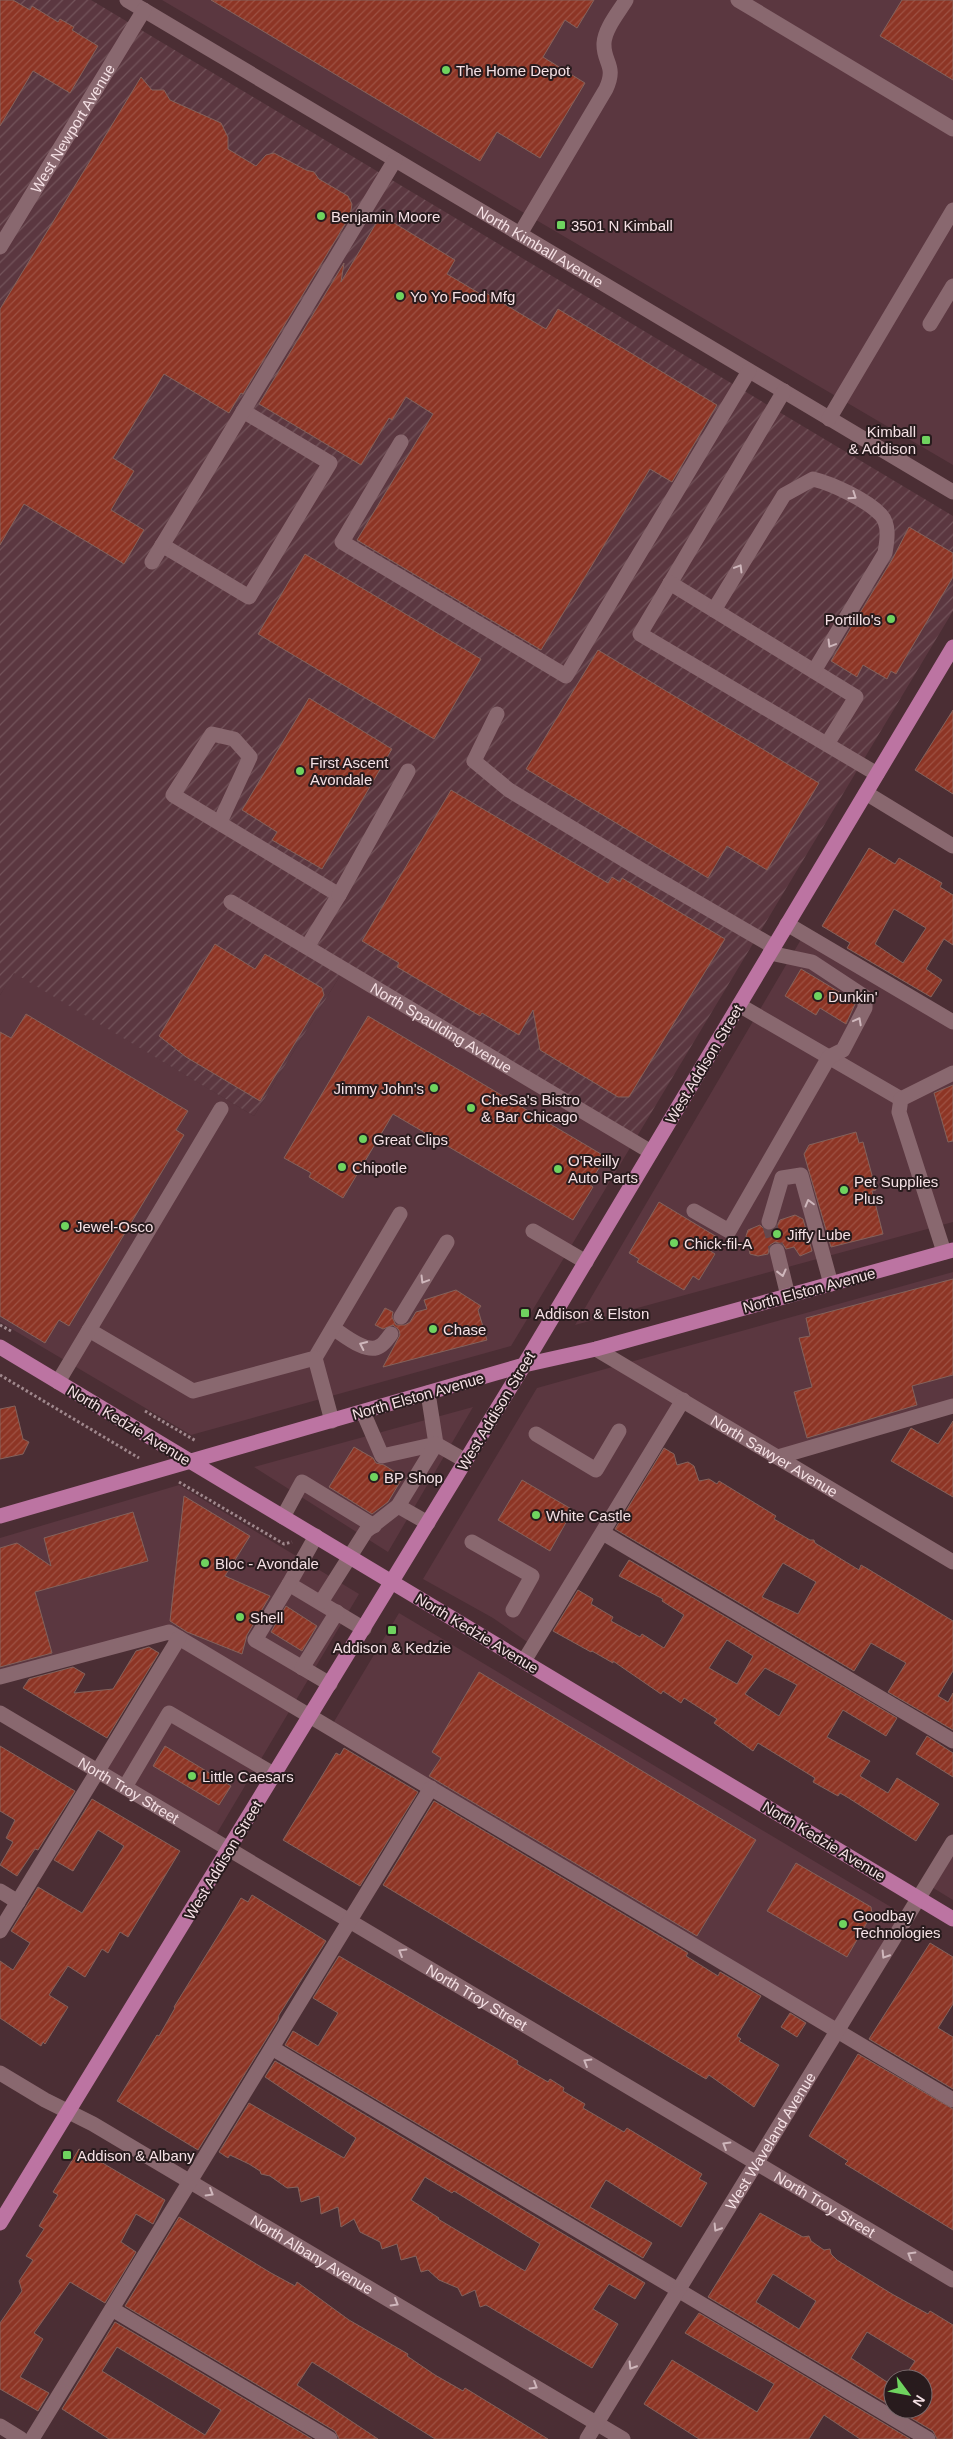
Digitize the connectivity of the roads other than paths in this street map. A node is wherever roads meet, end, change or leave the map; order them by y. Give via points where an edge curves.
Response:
1 (127, 0) edge
2 (626, 0) edge
3 (738, 0) edge
4 (144, 10) junction
5 (953, 129) edge
6 (395, 160) junction
7 (953, 210) edge
8 (520, 234) junction
9 (0, 247) edge
10 (953, 286) edge
11 (930, 324) dead end
12 (749, 371) junction
13 (784, 392) junction
14 (243, 411) junction
15 (829, 419) junction
16 (401, 442) dead end
17 (953, 492) edge
18 (162, 545) junction
19 (152, 562) dead end
20 (670, 583) junction
21 (714, 610) junction
22 (953, 647) edge
23 (948, 665) edge
24 (814, 671) junction
25 (497, 714) dead end
26 (827, 744) junction
27 (408, 771) dead end
28 (877, 774) junction
29 (866, 793) junction
30 (220, 822) junction
31 (953, 846) edge
32 (339, 895) junction
33 (231, 902) dead end
34 (787, 924) junction
35 (307, 947) junction
36 (772, 950) junction
37 (739, 1005) junction
38 (953, 1022) edge
39 (829, 1057) junction
40 (953, 1073) edge
41 (902, 1099) junction
42 (221, 1109) dead end
43 (651, 1152) junction
44 (694, 1211) dead end
45 (400, 1214) dead end
46 (769, 1222) tunnel mouth
47 (533, 1231) dead end
48 (447, 1242) dead end
49 (777, 1251) tunnel mouth
50 (949, 1251) edge
51 (586, 1262) junction
52 (831, 1284) junction
53 (788, 1296) junction
54 (401, 1317) dead end
55 (333, 1328) junction
56 (89, 1330) junction
57 (391, 1334) dead end
58 (2, 1349) edge
59 (596, 1349) junction
60 (315, 1358) junction
61 (524, 1366) junction
62 (58, 1382) junction
63 (428, 1393) junction
64 (683, 1400) junction
65 (953, 1406) edge
66 (362, 1412) junction
67 (332, 1421) junction
68 (619, 1431) dead end
69 (536, 1434) dead end
70 (436, 1444) junction
71 (778, 1457) junction
72 (466, 1460) junction
73 (191, 1462) junction
74 (398, 1506) junction
75 (0, 1516) edge
76 (283, 1517) junction
77 (428, 1523) junction
78 (374, 1526) junction
79 (602, 1533) junction
80 (316, 1536) junction
81 (472, 1542) dead end
82 (350, 1557) junction
83 (953, 1562) edge
84 (392, 1582) junction
85 (289, 1584) junction
86 (321, 1602) junction
87 (513, 1610) dead end
88 (337, 1612) junction
89 (364, 1629) junction
90 (179, 1638) junction
91 (524, 1661) junction
92 (302, 1668) junction
93 (0, 1677) edge
94 (330, 1684) junction
95 (0, 1713) edge
96 (311, 1716) junction
97 (953, 1741) edge
98 (97, 1771) junction
99 (275, 1775) junction
100 (125, 1787) junction
101 (431, 1788) junction
102 (953, 1842) edge
103 (229, 1849) junction
104 (0, 1891) edge
105 (920, 1898) junction
106 (18, 1902) junction
107 (953, 1918) edge
108 (350, 1921) junction
109 (0, 1931) edge
110 (838, 2031) junction
111 (272, 2048) junction
112 (0, 2073) edge
113 (953, 2100) edge
114 (68, 2112) junction
115 (757, 2163) junction
116 (190, 2182) junction
117 (0, 2223) edge
118 (953, 2280) edge
119 (678, 2290) junction
120 (112, 2309) junction
121 (597, 2423) junction
122 (0, 2426) edge
123 (21, 2439) edge
124 (32, 2439) edge
125 (330, 2439) edge
126 (587, 2439) edge
127 (623, 2439) edge
128 (928, 2439) edge

1 - 4 street, North Kimball Avenue
2 - 8 street via 604,42 612,71 606,89
3 - 5 street
4 - 6 street, North Kimball Avenue
4 - 9 street, West Newport Avenue
6 - 8 street, North Kimball Avenue
6 - 14 street
7 - 15 street
8 - 12 street, North Kimball Avenue
10 - 11 street
12 - 13 street, North Kimball Avenue
12 - 16 street via 566,676 342,542
13 - 15 street, North Kimball Avenue
13 - 20 street
14 - 18 street
14 - 18 street via 330,463 249,597
15 - 17 street, North Kimball Avenue
18 - 19 street
20 - 21 street
20 - 26 street via 640,634
21 - 24 street
21 -> 24 street via 784,495 813,479 847,491 882,516 888,534 885,553
22 - 23 main road, West Addison Street
23 - 28 main road, West Addison Street
24 - 26 street via 856,697
25 - 36 street via 474,761 509,790
26 - 28 street
27 - 32 street
28 - 29 main road, West Addison Street
29 - 31 street
29 - 34 main road, West Addison Street
30 - 30 street via 173,795 212,734 234,739 250,757
30 - 32 street
32 - 35 street
33 - 35 street, North Spaulding Avenue
34 - 36 main road, West Addison Street
34 - 38 street
35 - 43 street, North Spaulding Avenue
36 - 37 main road, West Addison Street
39 -> 36 street via 843,1050 866,1008 865,997 812,962
37 - 39 street
37 - 43 main road, West Addison Street
39 - 41 street
39 - 44 street via 729,1231
40 - 41 street
41 - 50 street via 899,1112
42 - 56 street
43 - 51 main road, West Addison Street
45 - 55 street
52 -> 46 street via 801,1175 782,1178
47 - 51 street
48 -> 54 street
49 -> 53 street
50 - 52 main road, North Elston Avenue
51 - 61 main road, West Addison Street
52 - 53 main road, North Elston Avenue
53 - 59 main road, North Elston Avenue
57 -> 55 street via 374,1349
55 - 60 street
56 - 60 street via 193,1391
56 - 62 street
58 - 62 main road, North Kedzie Avenue
59 - 61 main road, North Elston Avenue
59 - 64 street, North Sawyer Avenue
60 - 67 street
61 - 63 main road, North Elston Avenue
61 - 72 main road, West Addison Street
62 - 73 main road, North Kedzie Avenue
63 - 66 main road, North Elston Avenue
63 - 70 street
64 - 71 street, North Sawyer Avenue
64 - 79 street
65 - 71 street
66 - 67 main road, North Elston Avenue
66 - 70 street via 382,1456
67 - 73 main road, North Elston Avenue
68 - 69 street via 596,1470
70 - 72 street
70 - 74 street
71 - 83 street, North Sawyer Avenue
72 - 77 main road, West Addison Street
73 - 75 main road, North Elston Avenue
73 - 76 main road, North Kedzie Avenue
74 - 77 street
74 - 78 street
76 - 78 street via 302,1482
76 - 80 main road, North Kedzie Avenue
77 - 84 main road, West Addison Street
78 - 82 street via 366,1531
79 - 91 street
79 - 97 street
80 - 82 main road, North Kedzie Avenue
80 - 85 street
81 - 87 street via 532,1576
82 - 84 main road, North Kedzie Avenue
82 - 86 street
84 - 89 main road, West Addison Street
84 - 91 main road, North Kedzie Avenue
85 - 86 street
85 - 92 street via 255,1640
86 - 88 street
88 - 89 street
88 - 92 street
89 - 94 main road, West Addison Street
90 - 93 street via 169,1632
90 - 96 street
90 - 98 street
91 - 105 main road, North Kedzie Avenue
92 - 94 street
94 - 96 main road, West Addison Street
95 - 98 street, North Troy Street
96 - 99 main road, West Addison Street
96 - 101 street
98 - 100 street, North Troy Street
98 - 106 street
99 - 100 street via 169,1713
99 - 103 main road, West Addison Street
100 - 103 street, North Troy Street
101 - 108 street
101 - 110 street
102 - 105 street, West Waveland Avenue
103 - 108 street, North Troy Street
103 - 114 main road, West Addison Street
104 - 106 street
105 - 107 main road, North Kedzie Avenue
105 -> 110 street, West Waveland Avenue
106 - 109 street
108 - 111 street
115 -> 108 street, North Troy Street
110 - 113 street
110 - 115 street, West Waveland Avenue
111 - 116 street
111 - 119 street
112 - 114 street, North Albany Avenue
114 - 116 street, North Albany Avenue
114 - 117 main road, West Addison Street
118 -> 115 street, North Troy Street
115 -> 119 street, West Waveland Avenue
116 - 120 street
116 -> 121 street, North Albany Avenue
119 -> 121 street, West Waveland Avenue
119 - 128 street
120 - 124 street
120 - 125 street
121 - 126 street, West Waveland Avenue
121 - 127 street, North Albany Avenue
122 - 123 street

